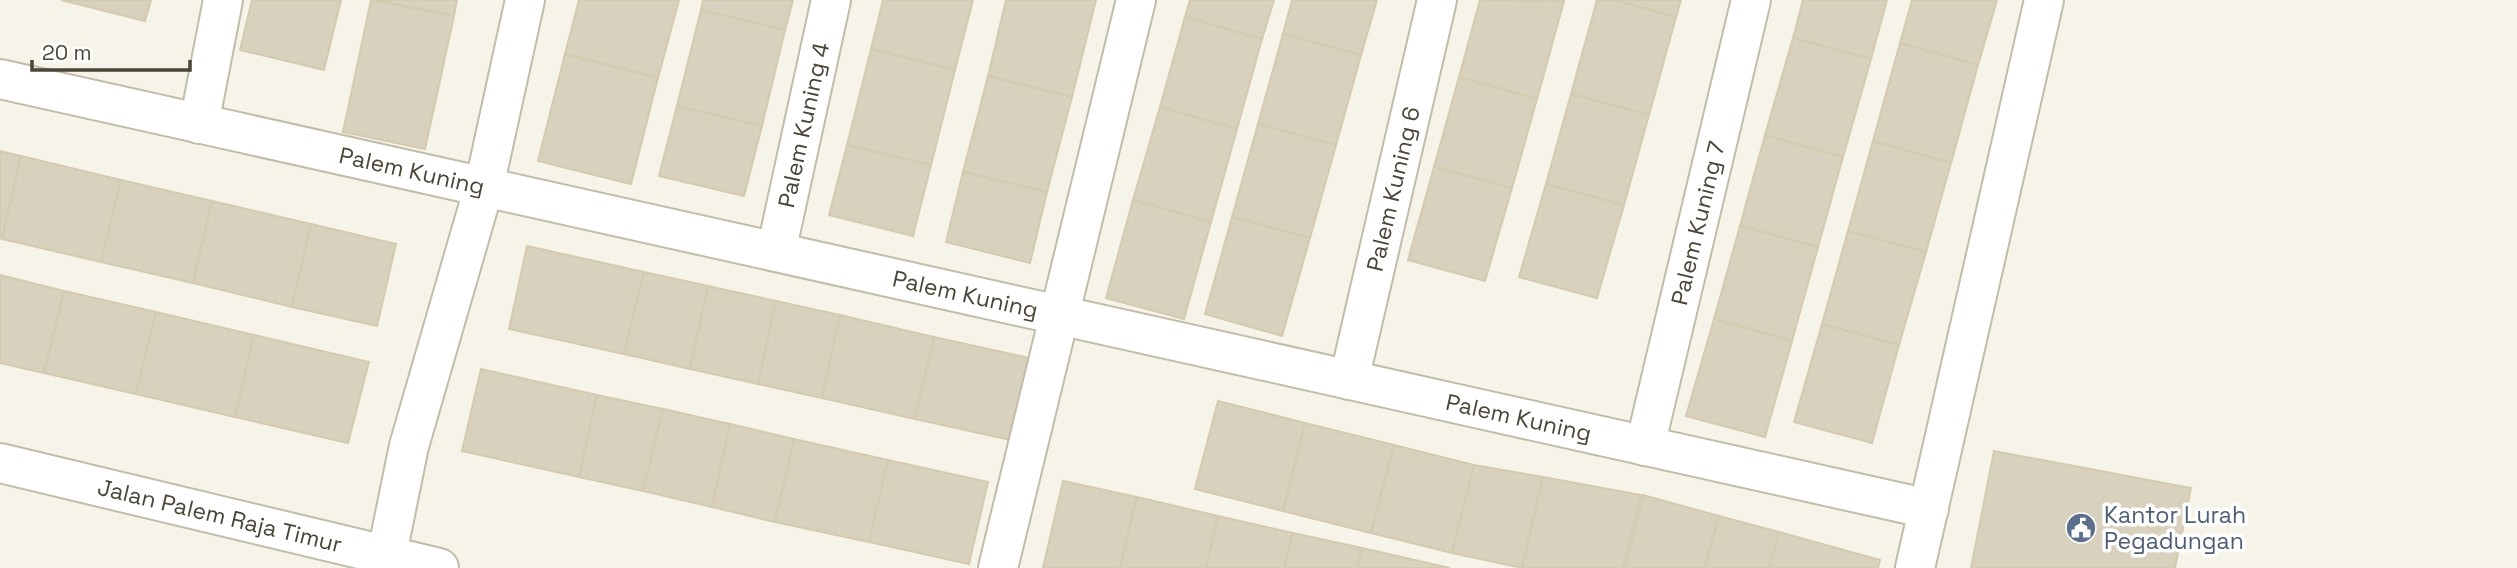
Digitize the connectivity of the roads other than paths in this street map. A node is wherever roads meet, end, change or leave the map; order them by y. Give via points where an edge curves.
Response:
1 (223, 0) edge
2 (525, 0) edge
3 (831, 0) edge
4 (1136, 0) edge
5 (1437, 0) edge
6 (1751, 0) edge
7 (2044, 0) edge
8 (0, 79) edge
9 (198, 124) junction
10 (484, 187) junction
11 (776, 252) junction
12 (1062, 316) junction
13 (1349, 380) junction
14 (1645, 446) junction
15 (0, 463) edge
16 (1929, 509) junction
17 (386, 562) edge
18 (439, 568) edge
19 (998, 568) edge
20 (1915, 568) edge

1 - 9 street
2 - 10 street
3 - 11 street, Palem Kuning 4
4 - 12 street
5 - 13 street, Palem Kuning 6
6 - 14 street, Palem Kuning 7
7 - 16 street
8 - 9 street, Palem Kuning
9 - 10 street, Palem Kuning
10 - 11 street, Palem Kuning
10 - 17 street via 409,446
11 - 12 street, Palem Kuning
12 - 13 street, Palem Kuning
12 - 19 street
13 - 14 street, Palem Kuning
14 - 16 street, Palem Kuning
15 - 17 street, Jalan Palem Raja Timur
16 - 20 street
17 - 18 street, Jalan Palem Raja Timur

